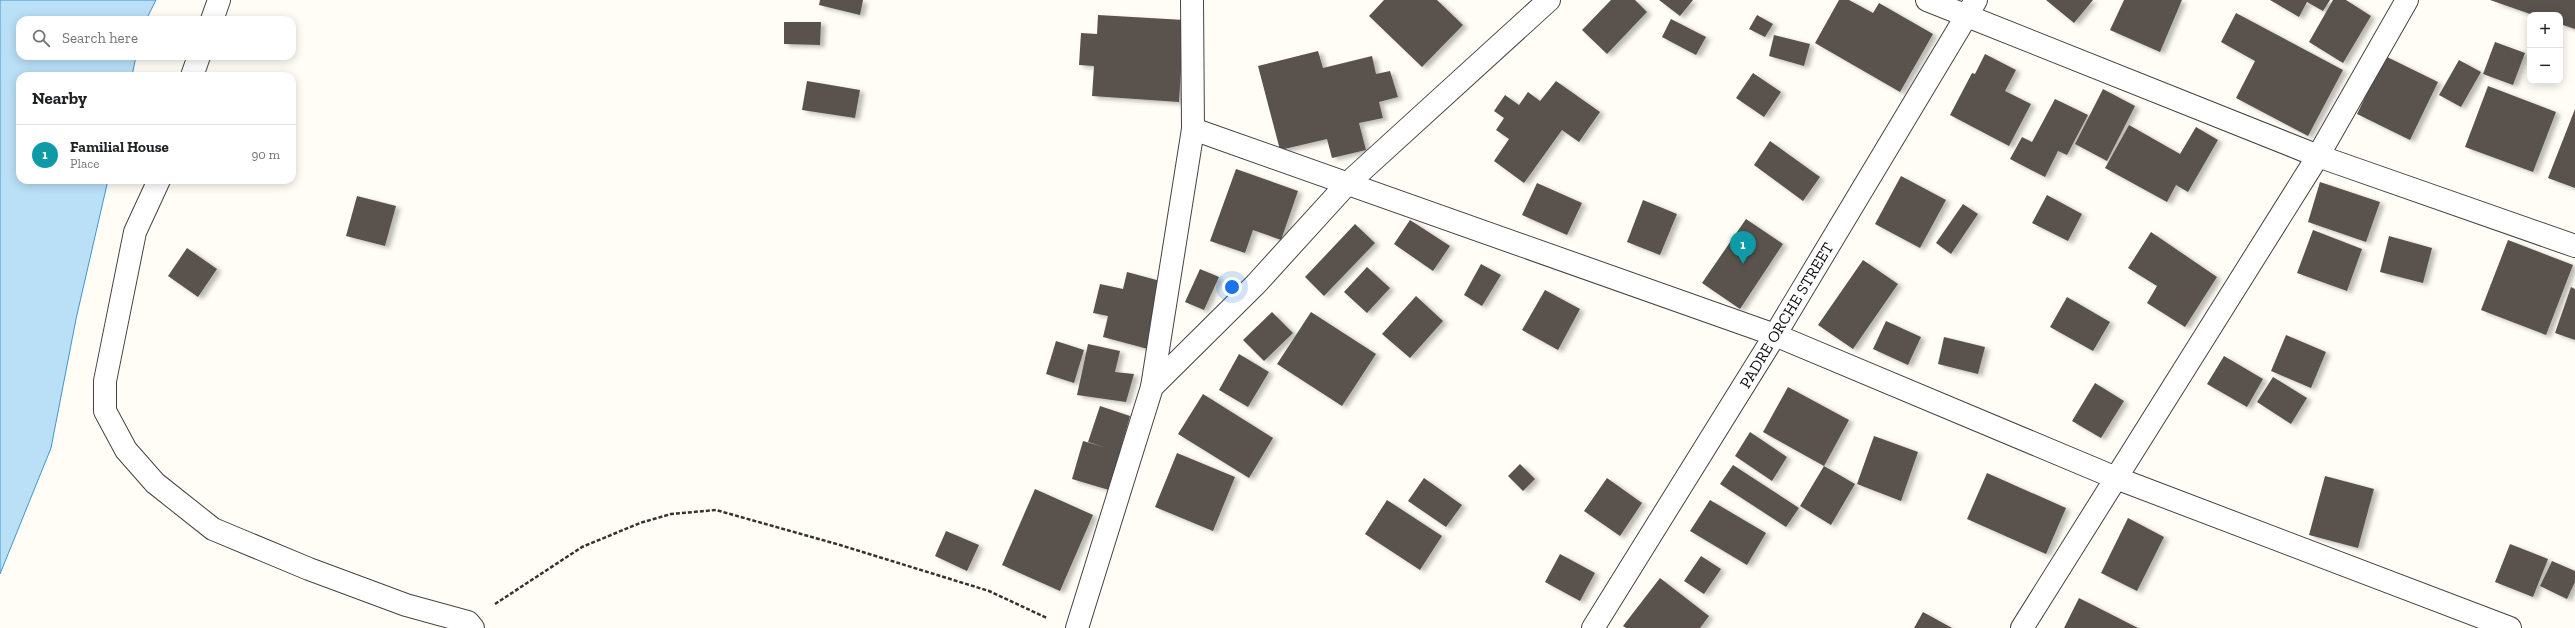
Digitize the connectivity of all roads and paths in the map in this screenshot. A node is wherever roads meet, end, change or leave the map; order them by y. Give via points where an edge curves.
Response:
1 (219, 0) edge
2 (1192, 0) edge
3 (1549, 0) edge
4 (1927, 0) edge
5 (2407, 0) edge
6 (1971, 8) edge
7 (213, 16) edge
8 (198, 60) edge
9 (193, 72) edge
10 (1193, 129) junction
11 (2318, 156) junction
12 (157, 184) edge
13 (1347, 184) junction
14 (2575, 246) edge
15 (1775, 335) junction
16 (1152, 387) junction
17 (2116, 478) junction
18 (1053, 621) dead end
19 (471, 625) edge
20 (1077, 628) edge
21 (1593, 628) edge
22 (2022, 628) edge
23 (2510, 628) edge

1 - 7 street
2 - 10 street
3 - 13 street
4 - 6 street
5 - 11 street
6 - 11 street
6 - 15 street, PADRE ORCHE STREET
8 - 9 street
10 - 13 street
10 - 16 street
11 - 14 street
11 - 17 street
12 - 19 street via 135,232 105,381 105,410 126,450 155,482 212,529 406,605
13 - 15 street
13 - 16 street via 1256,284
15 - 17 street
15 - 21 street, PADRE ORCHE STREET
16 - 20 street
17 - 22 street
17 - 23 street
18 - 19 path via 989,591 716,510 671,514 640,522 582,546

